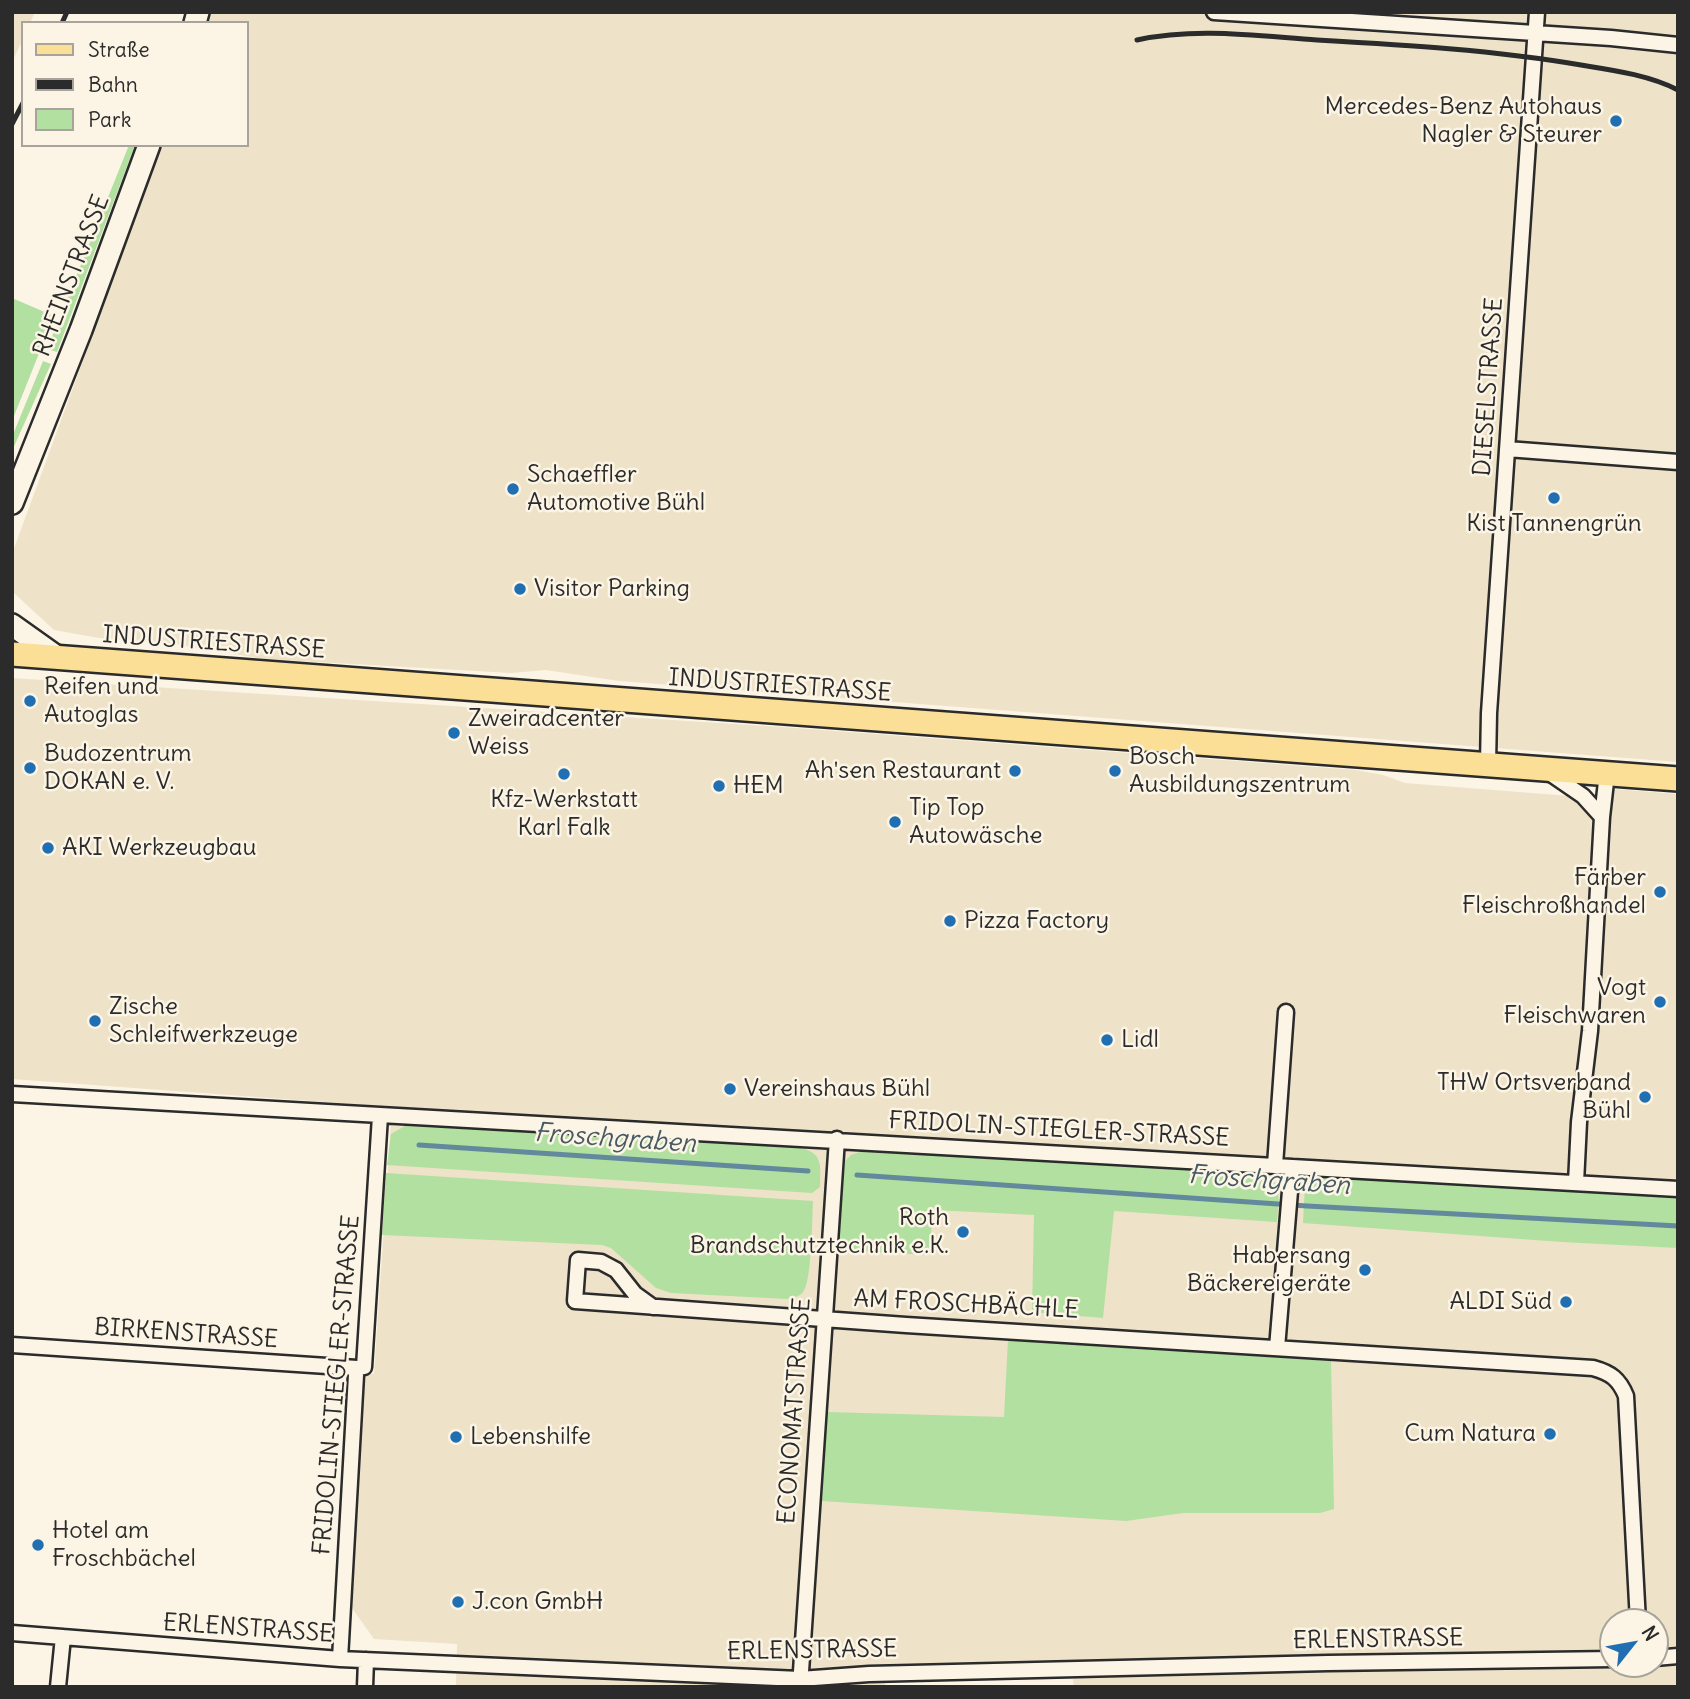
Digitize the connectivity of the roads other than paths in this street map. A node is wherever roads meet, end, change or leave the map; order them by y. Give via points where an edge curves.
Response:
1 (1213, 12) edge
2 (1537, 12) edge
3 (1535, 34) junction
4 (1678, 46) edge
5 (148, 147) edge
6 (1507, 449) junction
7 (1678, 462) edge
8 (12, 503) edge
9 (12, 625) edge
10 (12, 654) edge
11 (57, 657) junction
12 (1488, 764) junction
13 (1544, 769) junction
14 (1607, 773) junction
15 (1678, 779) edge
16 (1602, 817) junction
17 (1286, 1012) dead end
18 (12, 1094) edge
19 (380, 1116) junction
20 (836, 1139) junction
21 (1275, 1165) junction
22 (1292, 1167) junction
23 (1576, 1183) junction
24 (1678, 1189) edge
25 (653, 1307) junction
26 (825, 1319) junction
27 (12, 1345) edge
28 (1277, 1348) junction
29 (357, 1368) junction
30 (1637, 1608) edge
31 (12, 1633) edge
32 (63, 1637) junction
33 (340, 1659) junction
34 (366, 1660) junction
35 (1599, 1660) edge
36 (800, 1683) edge
37 (58, 1687) edge
38 (365, 1687) edge

1 - 3 street
2 - 3 street, DIESELSTRASSE
3 - 4 street
3 - 6 street, DIESELSTRASSE
5 - 8 street, RHEINSTRASSE
6 - 7 street
6 - 12 street, DIESELSTRASSE
9 - 11 street
10 - 11 main road, INDUSTRIESTRASSE
11 - 12 main road, INDUSTRIESTRASSE
12 - 13 main road, INDUSTRIESTRASSE
13 - 14 main road, INDUSTRIESTRASSE
13 - 16 street, INDUSTRIESTRASSE via 1583,796
14 - 15 main road, INDUSTRIESTRASSE
14 - 16 street
16 - 23 street
17 - 21 street
18 - 19 street, FRIDOLIN-STIEGLER-STRASSE
19 - 20 street, FRIDOLIN-STIEGLER-STRASSE
19 - 29 street, FRIDOLIN-STIEGLER-STRASSE via 364,1367
20 - 21 street, FRIDOLIN-STIEGLER-STRASSE
20 - 26 street, ECONOMATSTRASSE
21 - 22 street, FRIDOLIN-STIEGLER-STRASSE
22 - 23 street, FRIDOLIN-STIEGLER-STRASSE
22 - 28 street
23 - 24 street, FRIDOLIN-STIEGLER-STRASSE
25 - 25 street, AM FROSCHBÄCHLE via 575,1301 578,1260 601,1262 616,1270 635,1294
25 - 26 street, AM FROSCHBÄCHLE
26 - 28 street, AM FROSCHBÄCHLE
26 - 36 street, ECONOMATSTRASSE
27 - 29 street, BIRKENSTRASSE
28 - 30 street, AM FROSCHBÄCHLE via 1593,1368 1609,1373 1621,1383 1626,1396
29 - 33 street, FRIDOLIN-STIEGLER-STRASSE
31 - 32 street, ERLENSTRASSE
32 - 33 street, ERLENSTRASSE
32 - 37 street
33 - 34 street, ERLENSTRASSE
34 - 36 street, ERLENSTRASSE
34 - 38 street
35 - 36 street, ERLENSTRASSE via 869,1674

